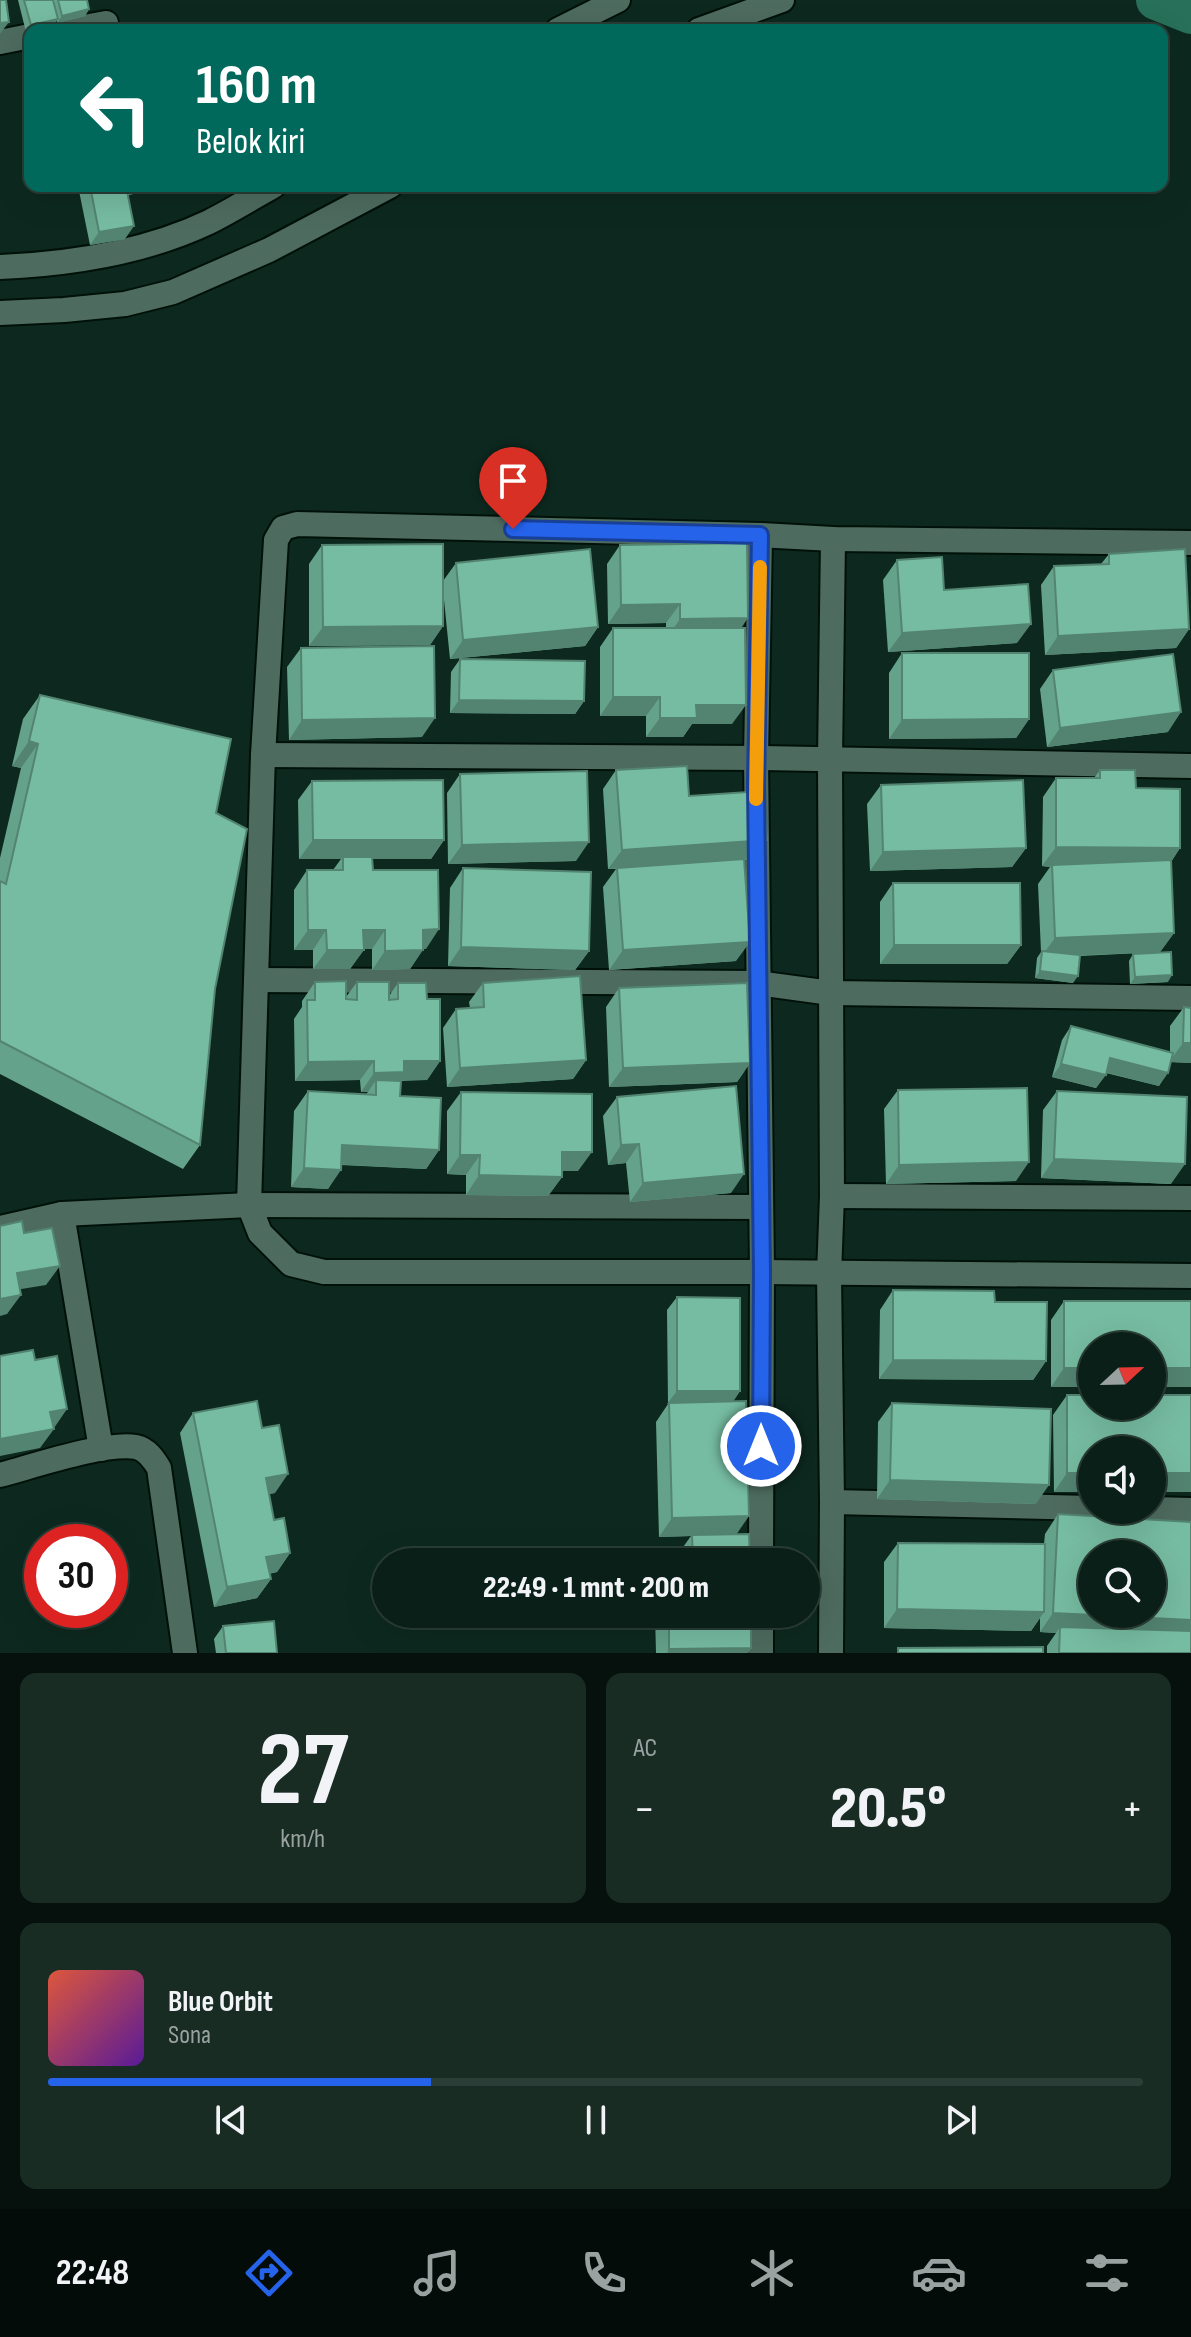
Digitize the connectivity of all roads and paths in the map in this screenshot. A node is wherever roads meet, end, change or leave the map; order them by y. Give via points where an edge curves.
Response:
1 (618, 0) edge
2 (782, 0) edge
3 (106, 23) dead end
4 (101, 24) edge
5 (570, 24) edge
6 (716, 24) edge
7 (24, 37) edge
8 (0, 42) edge
9 (262, 192) edge
10 (379, 192) edge
11 (0, 267) edge
12 (0, 313) edge
13 (760, 535) junction
14 (833, 539) junction
15 (1191, 543) edge
16 (263, 755) junction
17 (756, 758) junction
18 (830, 759) junction
19 (1191, 766) edge
20 (256, 980) junction
21 (757, 983) junction
22 (831, 993) junction
23 (1191, 998) edge
24 (832, 1196) junction
25 (1191, 1198) edge
26 (249, 1205) junction
27 (761, 1207) junction
28 (62, 1214) junction
29 (0, 1228) edge
30 (762, 1272) junction
31 (829, 1274) junction
32 (1191, 1276) edge
33 (101, 1449) junction
34 (0, 1475) edge
35 (832, 1502) junction
36 (1078, 1508) edge
37 (1166, 1509) edge
38 (1191, 1510) edge
39 (761, 1548) edge
40 (761, 1628) edge
41 (185, 1653) edge
42 (761, 1653) edge
43 (831, 1653) edge

1 - 5 street
2 - 6 street
3 - 4 street
7 - 8 street
9 - 11 street via 208,223 160,240 98,257
10 - 12 street via 269,250 173,292 125,304
13 - 14 street
13 - 16 street via 297,524 283,528 276,540
13 - 17 street
14 - 15 street
14 - 18 street
16 - 17 street
16 - 20 street
17 - 18 street
17 - 21 street
18 - 19 street
18 - 22 street
20 - 21 street
20 - 26 street
21 - 22 street
21 - 27 street
22 - 23 street
22 - 24 street
24 - 25 street
24 - 31 street
26 - 27 street
26 - 28 street
26 - 30 street via 260,1233 291,1264 324,1272
27 - 30 street
28 - 29 street
28 - 33 street
30 - 31 street
30 - 39 street
31 - 32 street
31 - 35 street
33 - 34 street
33 - 41 street via 139,1447 159,1468
35 - 36 street
35 - 43 street
37 - 38 street
40 - 42 street

